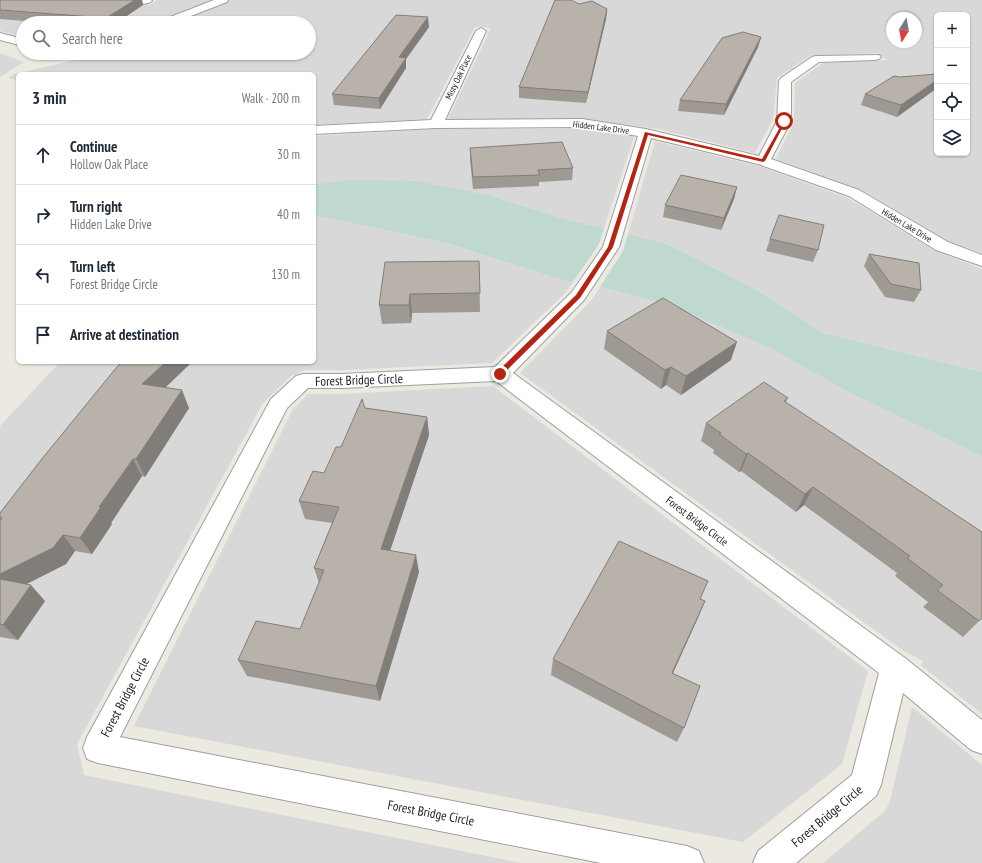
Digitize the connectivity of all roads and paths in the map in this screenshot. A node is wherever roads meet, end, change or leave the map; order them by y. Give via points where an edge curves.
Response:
1 (119, 0) edge
2 (223, 0) edge
3 (147, 1) dead end
4 (182, 16) edge
5 (481, 31) dead end
6 (0, 36) edge
7 (16, 41) edge
8 (875, 57) dead end
9 (436, 124) junction
10 (316, 130) edge
11 (646, 133) junction
12 (763, 161) junction
13 (982, 261) edge
14 (500, 374) junction
15 (895, 668) junction
16 (982, 739) edge
17 (687, 863) edge
18 (770, 863) edge

1 - 3 street
2 - 4 street
5 - 9 street, Misty Oak Place
6 - 7 street
8 - 12 street via 816,59 785,81 784,121
9 - 10 street, Hidden Lake Drive
9 - 11 street, Hidden Lake Drive via 582,123
11 - 12 street, Hidden Lake Drive
11 - 14 street via 611,247 578,296
12 - 13 street, Hidden Lake Drive via 854,194 942,246
14 - 15 street, Forest Bridge Circle
14 - 17 street, Forest Bridge Circle via 302,381 279,404 98,748
15 - 16 street, Forest Bridge Circle
15 - 18 street, Forest Bridge Circle via 865,785

